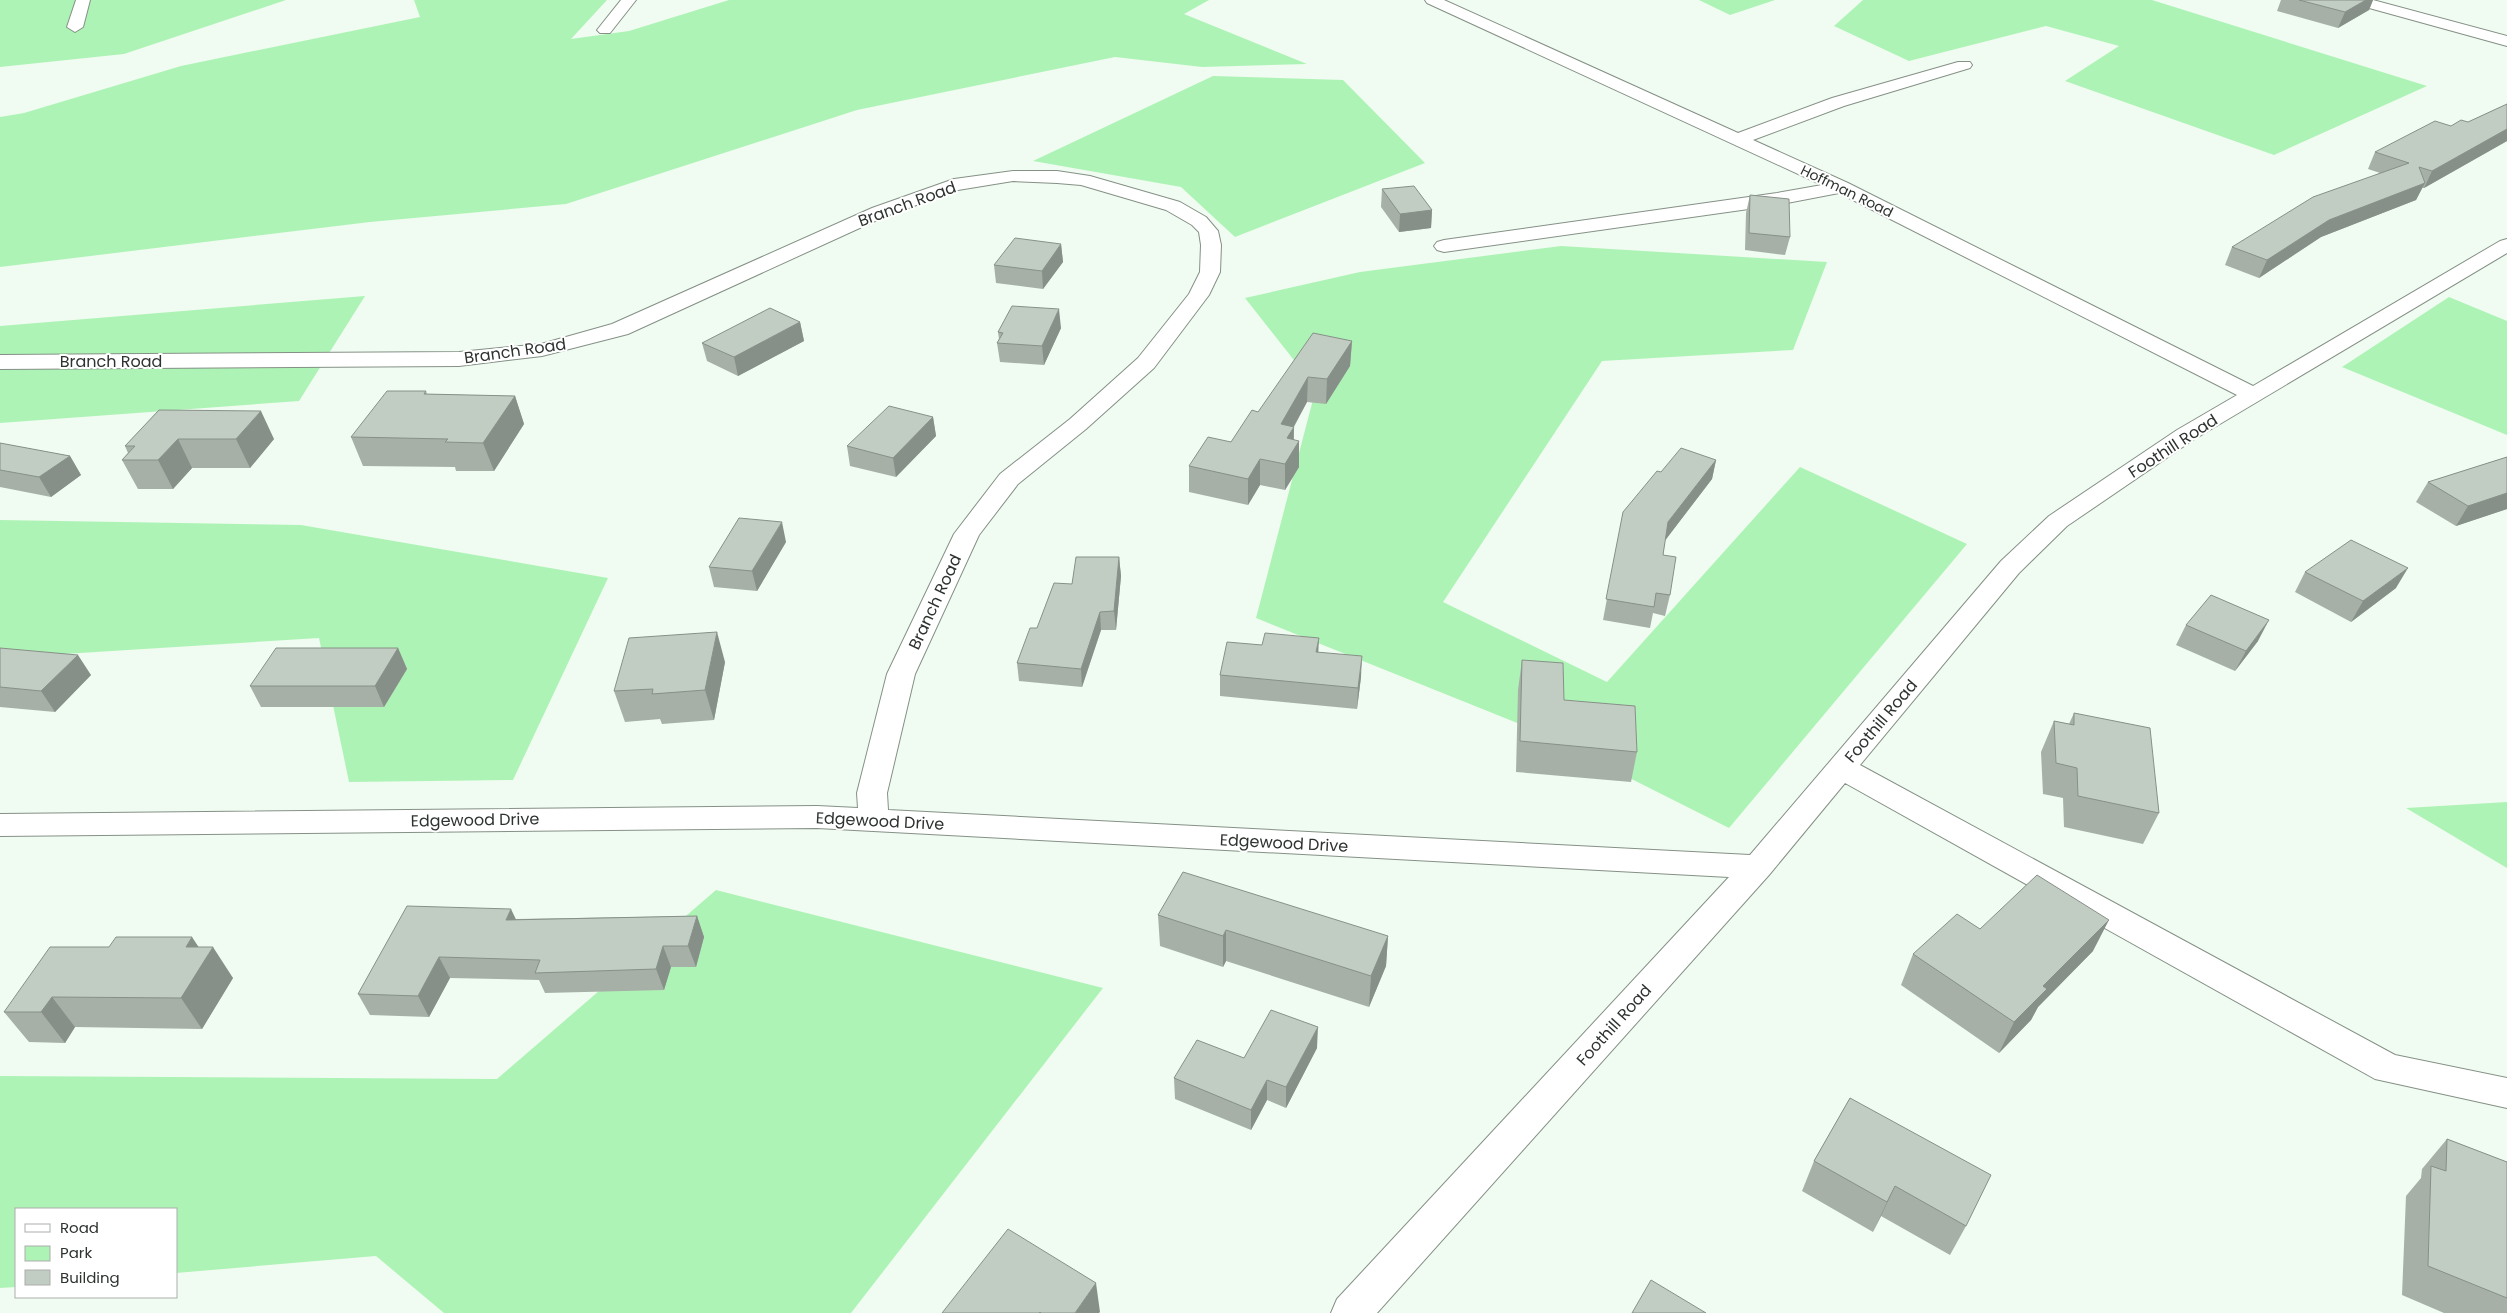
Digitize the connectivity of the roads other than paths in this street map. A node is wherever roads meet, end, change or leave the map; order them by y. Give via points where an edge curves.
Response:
1 (83, 0) edge
2 (629, 0) edge
3 (1432, 0) edge
4 (2356, 0) edge
5 (75, 27) dead end
6 (605, 30) dead end
7 (2507, 42) edge
8 (1964, 65) dead end
9 (1738, 139) junction
10 (1841, 187) junction
11 (2507, 245) edge
12 (1444, 246) dead end
13 (0, 362) edge
14 (2254, 395) junction
15 (1841, 768) junction
16 (874, 821) junction
17 (0, 825) edge
18 (1758, 867) junction
19 (2507, 1093) edge
20 (1351, 1313) edge

1 - 5 street
2 - 6 street
3 - 9 street, Hoffman Road
4 - 7 street
8 - 9 street via 1838,102
9 - 10 street, Hoffman Road
10 - 12 street
10 - 14 street, Hoffman Road
11 - 14 street, Foothill Road
13 - 16 street, Branch Road via 388,360 506,355 579,342 620,328 879,212 954,185 1013,176 1057,177 1083,180 1173,206 1199,221 1208,231 1210,272 1200,295 1146,363 1078,424 1009,479 967,534 901,674 872,793
14 - 15 street, Foothill Road via 2185,435 2058,521 2010,567
15 - 18 street, Foothill Road
15 - 19 street via 2388,1068
16 - 17 street, Edgewood Drive via 817,817
16 - 18 street, Edgewood Drive
18 - 20 street, Foothill Road

